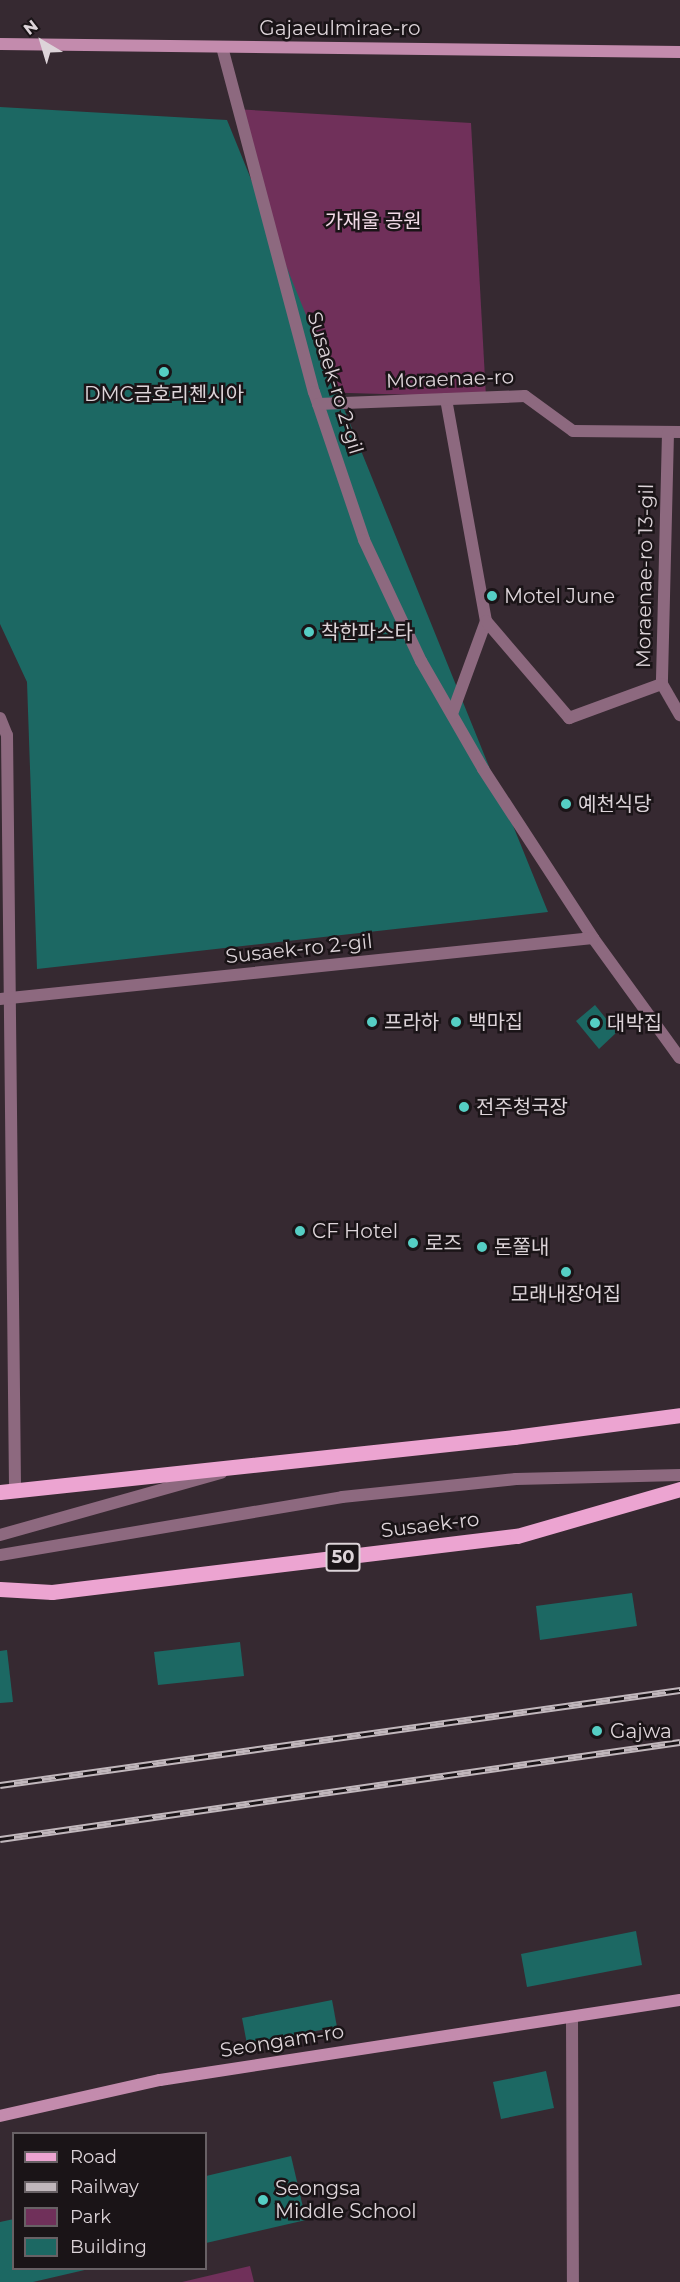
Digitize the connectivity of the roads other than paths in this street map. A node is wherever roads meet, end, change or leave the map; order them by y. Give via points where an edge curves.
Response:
1 (0, 44) edge
2 (222, 47) junction
3 (680, 52) edge
4 (446, 399) junction
5 (318, 404) junction
6 (674, 433) edge
7 (486, 621) junction
8 (662, 684) junction
9 (452, 714) junction
10 (680, 715) edge
11 (0, 718) edge
12 (593, 938) junction
13 (4, 999) edge
14 (680, 1058) edge
15 (680, 1415) edge
16 (240, 1468) junction
17 (680, 1475) edge
18 (680, 1489) edge
19 (7, 1492) edge
20 (0, 1535) edge
21 (0, 1555) edge
22 (0, 1589) edge
23 (680, 2000) edge
24 (572, 2017) junction
25 (0, 2116) edge
26 (573, 2282) edge

1 - 2 main road, Gajaeulmirae-ro
2 - 3 main road, Gajaeulmirae-ro
2 - 5 street, Susaek-ro 2-gil
4 - 5 street, Moraenae-ro
4 - 6 street, Moraenae-ro via 525,396 573,431
4 - 7 street
5 - 9 street, Susaek-ro 2-gil via 364,540 421,661
6 - 8 street, Moraenae-ro 13-gil
7 - 8 street via 569,718
7 - 9 street
8 - 10 street, Moraenae-ro 13-gil
9 - 12 street, Susaek-ro 2-gil via 483,770
11 - 13 street via 7,735
12 - 13 street, Susaek-ro 2-gil
12 - 14 street, Susaek-ro 2-gil
13 - 19 street
15 - 16 main road
16 - 19 main road
16 - 20 street
17 - 21 street via 516,1479 342,1497
18 - 22 main road, Susaek-ro / 50 via 517,1536 52,1592
23 - 24 main road, Seongam-ro
24 - 25 main road, Seongam-ro via 160,2080
24 - 26 street

